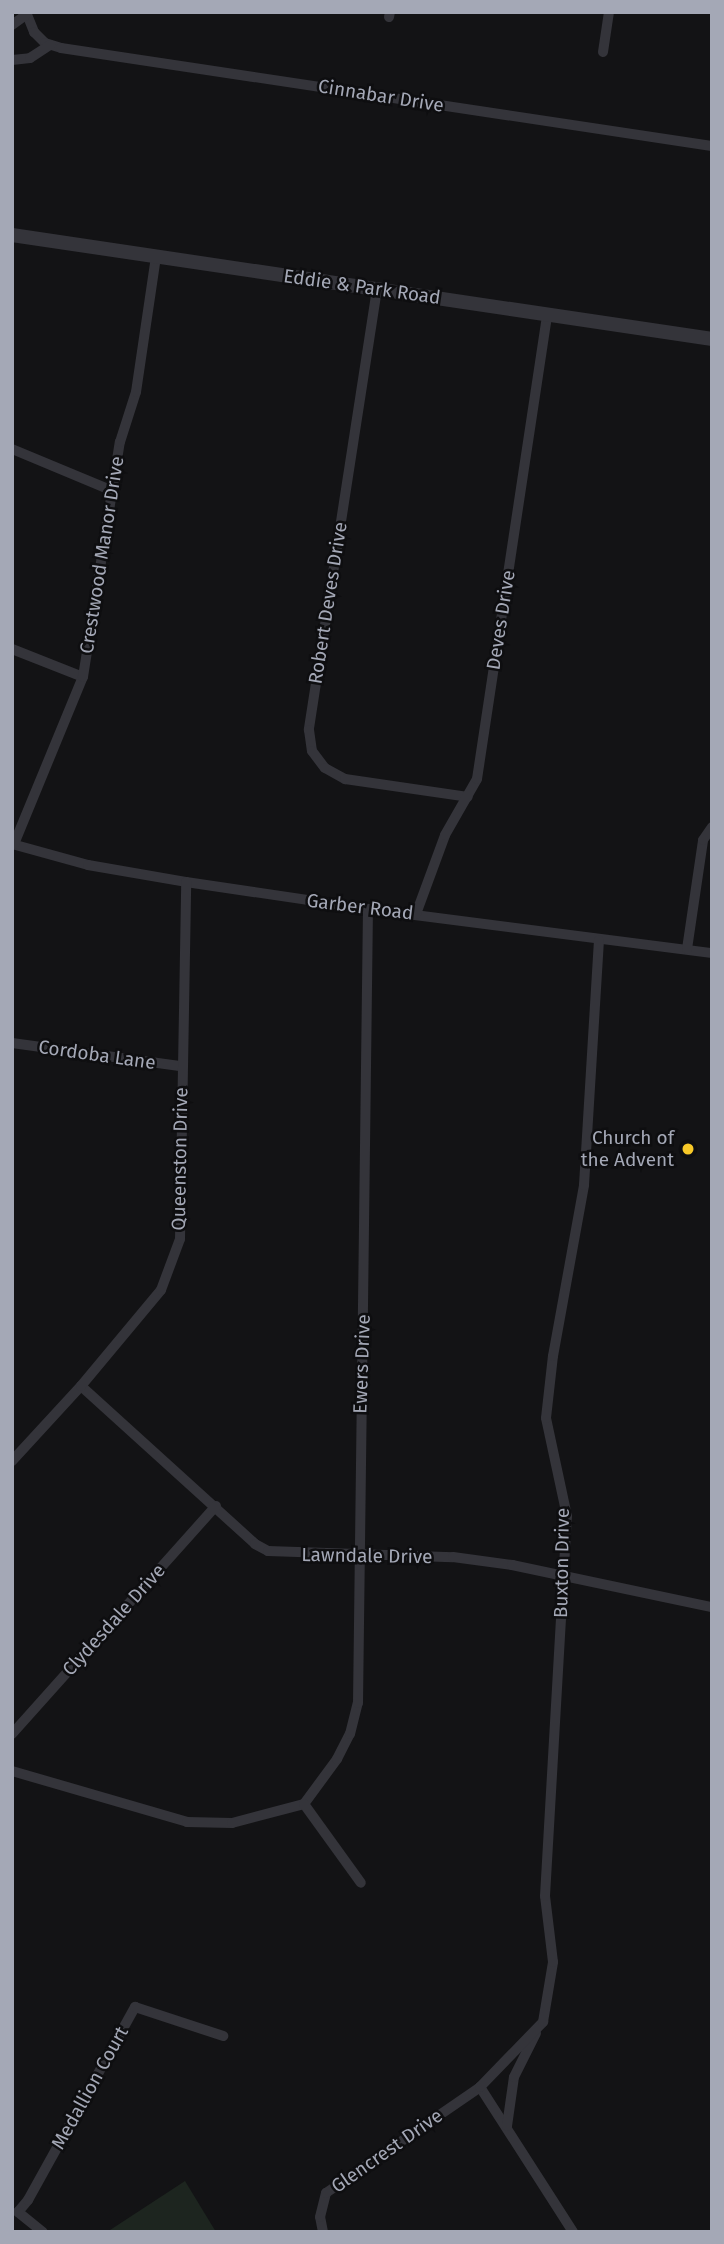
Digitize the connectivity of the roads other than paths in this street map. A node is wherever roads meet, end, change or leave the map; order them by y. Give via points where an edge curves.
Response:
1 (609, 12) edge
2 (26, 14) edge
3 (12, 25) edge
4 (50, 45) junction
5 (603, 52) dead end
6 (12, 60) edge
7 (712, 146) edge
8 (12, 235) edge
9 (156, 256) junction
10 (377, 289) junction
11 (547, 314) junction
12 (712, 339) edge
13 (12, 449) edge
14 (113, 491) junction
15 (12, 649) edge
16 (83, 677) junction
17 (468, 797) junction
18 (712, 827) edge
19 (13, 844) edge
20 (186, 882) junction
21 (368, 909) junction
22 (416, 914) junction
23 (599, 940) junction
24 (687, 949) junction
25 (712, 953) edge
26 (12, 1043) edge
27 (181, 1066) junction
28 (81, 1386) junction
29 (12, 1461) edge
30 (216, 1506) junction
31 (359, 1556) junction
32 (565, 1579) junction
33 (712, 1607) edge
34 (12, 1734) edge
35 (12, 1771) edge
36 (304, 1804) junction
37 (360, 1883) dead end
38 (543, 2022) junction
39 (223, 2036) dead end
40 (480, 2087) junction
41 (507, 2126) junction
42 (15, 2212) edge
43 (43, 2232) edge
44 (323, 2232) edge
45 (573, 2232) edge

1 - 5 street
2 - 3 street
2 - 4 street via 34,32
4 - 6 street via 30,58
4 - 7 street, Cinnabar Drive
8 - 9 street, Eddie & Park Road
9 - 10 street, Eddie & Park Road
9 - 14 street, Crestwood Manor Drive via 135,393 120,442
10 - 11 street, Eddie & Park Road
10 - 17 street, Robert Deves Drive via 309,730 312,751 325,768 345,779
11 - 12 street, Eddie & Park Road
11 - 17 street, Deves Drive via 477,779
13 - 14 street
14 - 16 street, Crestwood Manor Drive
15 - 16 street
16 - 19 street, Crestwood Manor Drive
17 - 22 street, Deves Drive via 445,835
18 - 24 street via 703,840
19 - 20 street, Garber Road via 88,865
20 - 21 street, Garber Road
20 - 27 street, Queenston Drive
21 - 22 street, Garber Road
21 - 31 street, Ewers Drive
22 - 23 street, Garber Road
23 - 24 street, Garber Road
23 - 32 street, Buxton Drive via 584,1185 546,1418 567,1516
24 - 25 street, Garber Road
26 - 27 street, Cordoba Lane
27 - 28 street, Queenston Drive via 180,1239 161,1290
28 - 29 street, Queenston Drive
28 - 30 street, Lawndale Drive
30 - 31 street, Lawndale Drive via 268,1551
30 - 34 street, Clydesdale Drive
31 - 32 street, Lawndale Drive via 453,1557 512,1565
31 - 36 street, Ewers Drive via 358,1703 337,1759
32 - 33 street, Lawndale Drive
32 - 38 street, Buxton Drive via 545,1896 553,1962
35 - 36 street via 187,1822 232,1823
36 - 37 street
38 - 40 street
38 - 41 street, Buxton Drive via 514,2077
39 - 42 street, Medallion Court via 135,2007 28,2200
40 - 41 street
40 - 44 street, Glencrest Drive via 326,2193 320,2217
41 - 45 street
42 - 43 street

